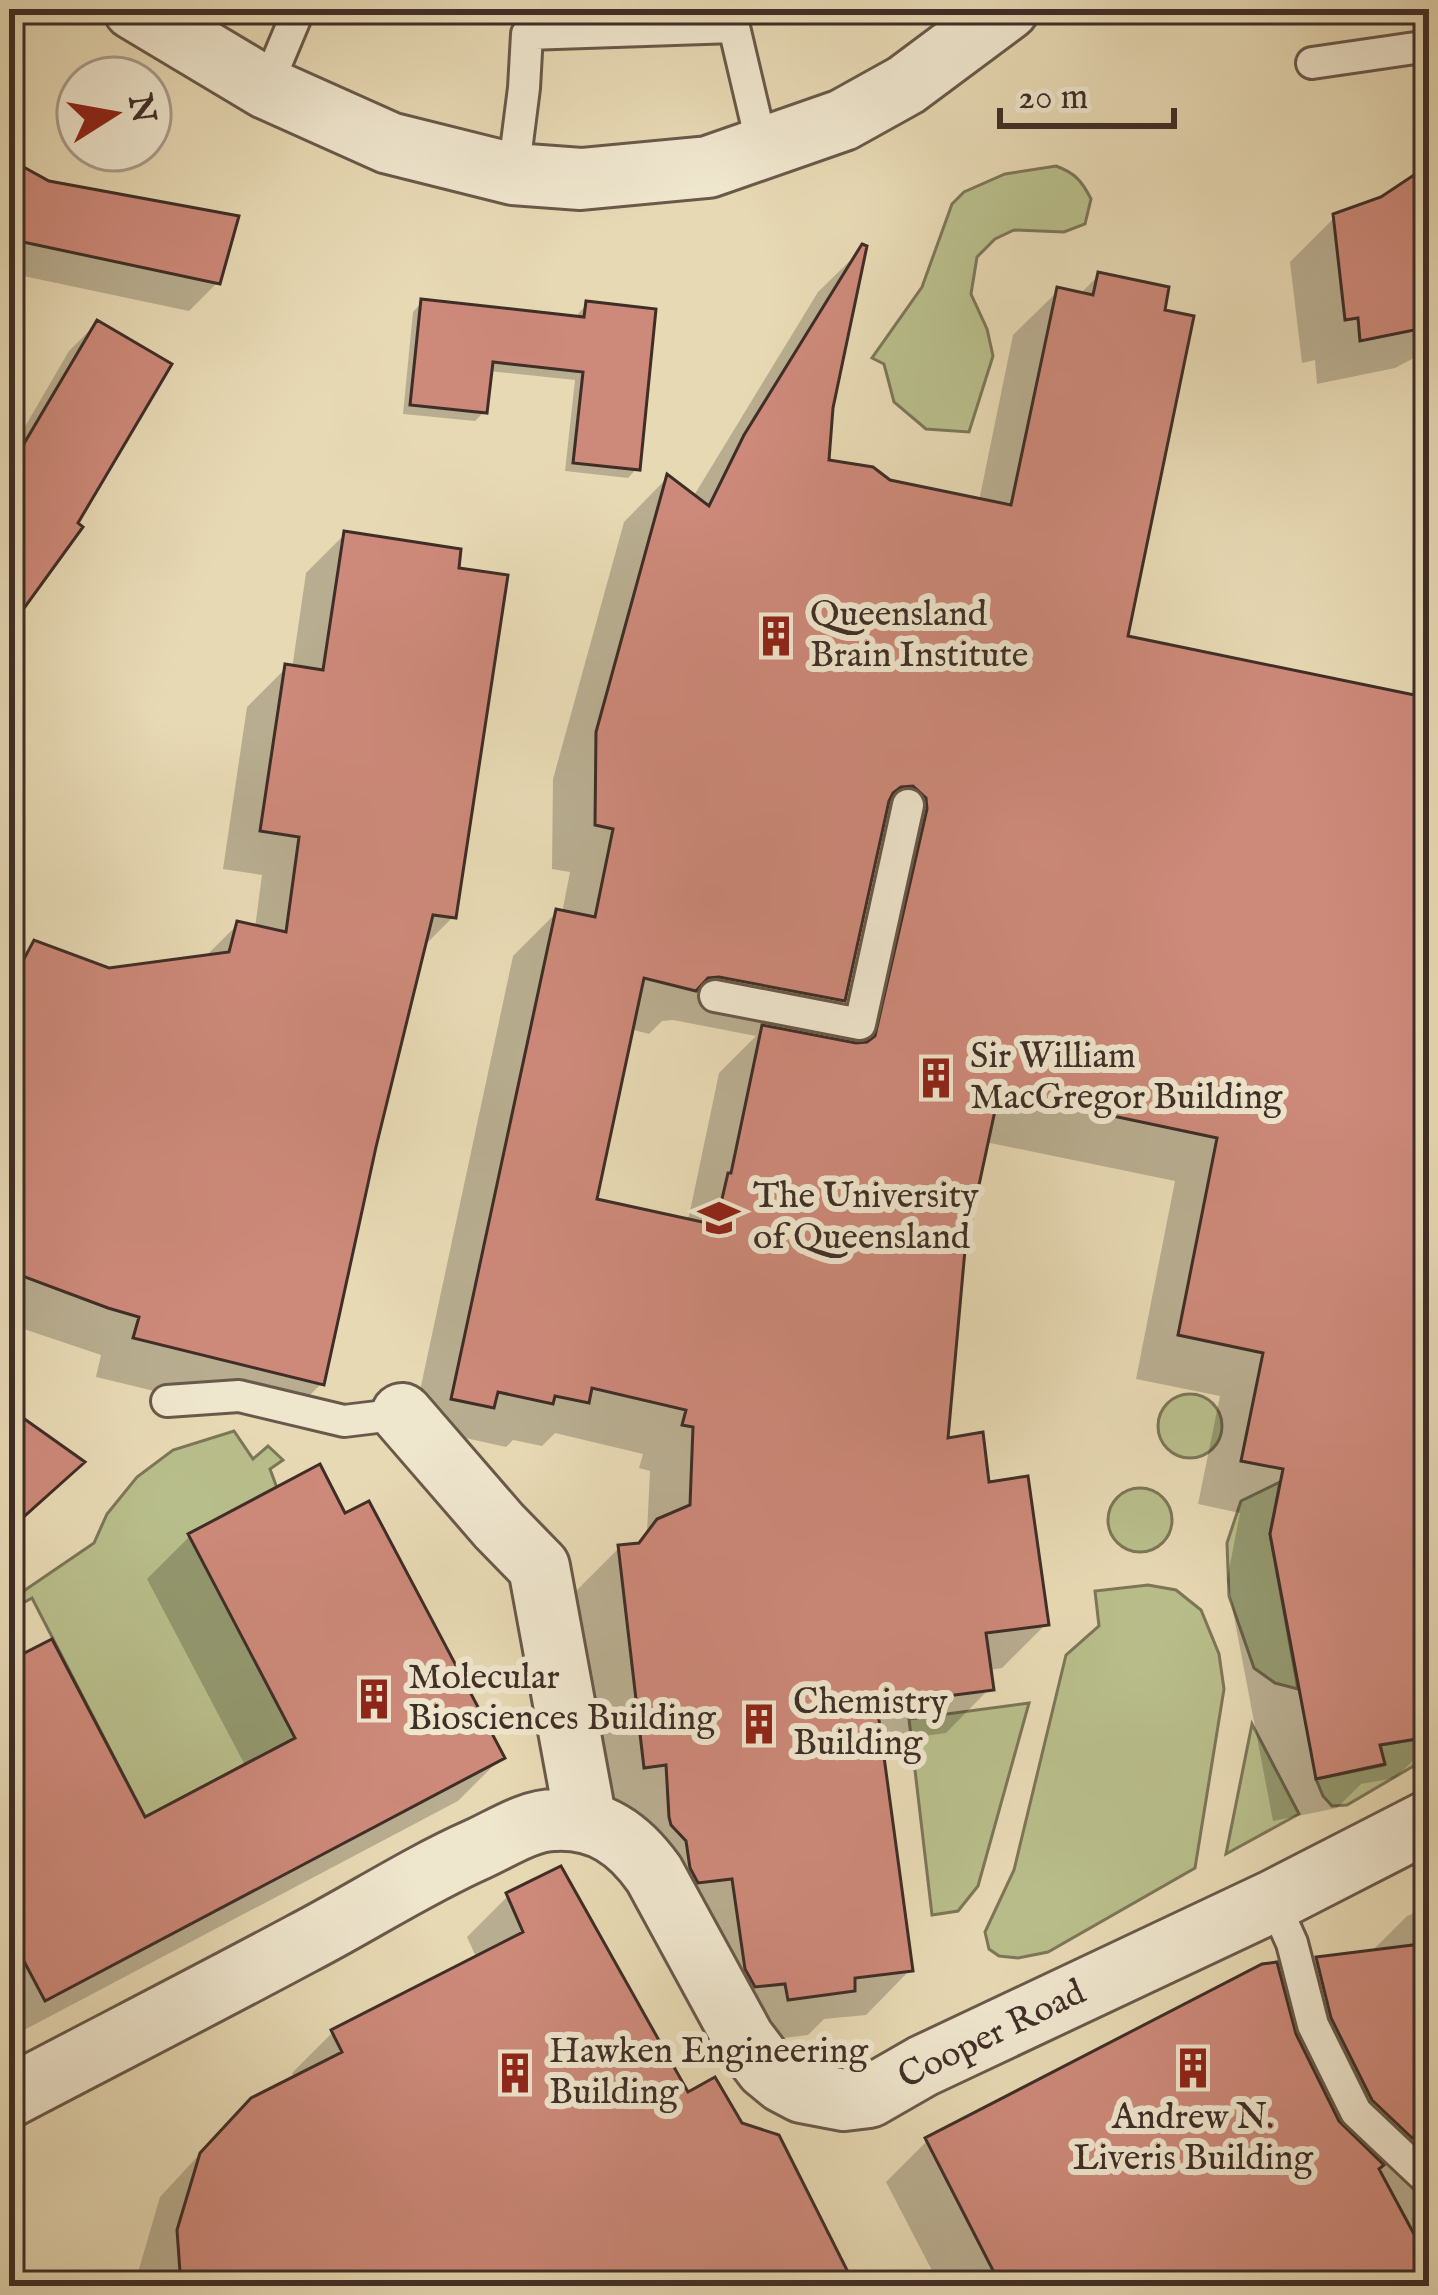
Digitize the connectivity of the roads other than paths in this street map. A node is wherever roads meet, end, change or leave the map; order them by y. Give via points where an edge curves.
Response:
1 (134, 9) edge
2 (299, 9) edge
3 (1007, 9) edge
4 (1429, 46) edge
5 (1312, 63) dead end
6 (266, 88) junction
7 (763, 150) junction
8 (513, 174) junction
9 (908, 805) dead end
10 (715, 996) dead end
11 (167, 1401) dead end
12 (402, 1414) joint
13 (1429, 1821) edge
14 (586, 1822) junction
15 (1274, 1900) junction
16 (9, 2097) edge
17 (1429, 2181) edge

1 - 6 street
2 - 6 lane
3 - 7 street via 906,85
4 - 5 lane
6 - 8 street via 389,143
7 - 8 street via 708,167 629,175
7 - 8 lane via 734,27 527,34
9 - 10 lane via 860,1024
11 - 12 lane via 239,1396 344,1421
12 - 14 street via 539,1568
13 - 15 street, Cooper Road
14 - 15 street, Cooper Road via 637,1850 766,2068 802,2092 844,2100 869,2097
14 - 16 street via 551,1819 455,1858
15 - 17 lane via 1313,2026 1356,2112

